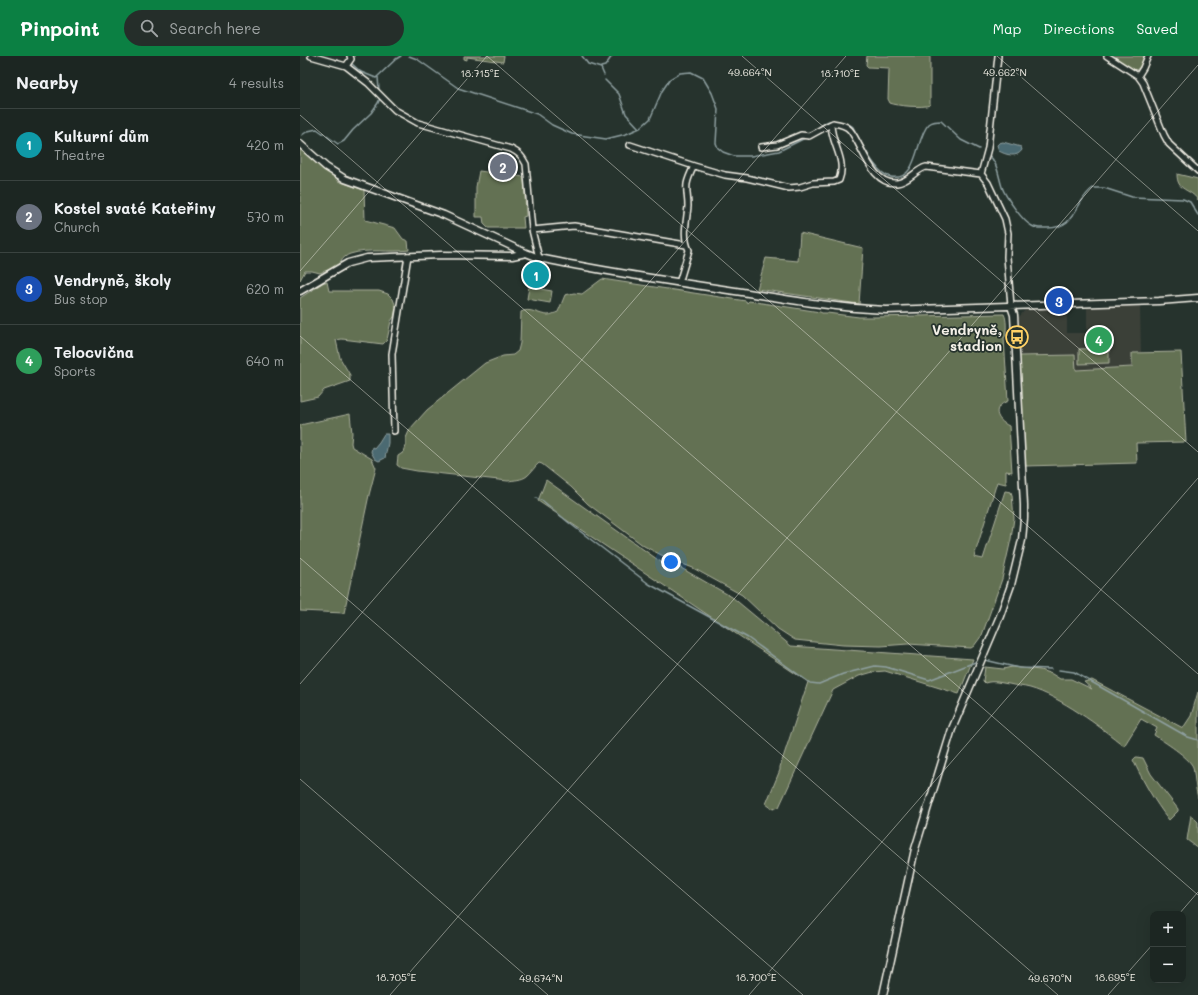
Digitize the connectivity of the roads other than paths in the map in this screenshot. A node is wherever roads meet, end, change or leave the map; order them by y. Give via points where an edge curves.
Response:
1 (311, 56) edge
2 (350, 56) edge
3 (998, 56) edge
4 (1107, 56) edge
5 (1148, 56) edge
6 (346, 66) junction
7 (1138, 76) junction
8 (831, 124) junction
9 (300, 144) edge
10 (630, 145) dead end
11 (761, 148) dead end
12 (694, 166) junction
13 (1198, 171) edge
14 (981, 174) junction
15 (532, 230) junction
16 (686, 245) junction
17 (526, 254) junction
18 (408, 256) junction
19 (539, 258) junction
20 (678, 283) junction
21 (300, 291) edge
22 (1198, 298) edge
23 (1010, 306) junction
24 (394, 431) dead end
25 (883, 995) edge

1 - 6 street
2 - 6 street via 351,59
3 - 14 street via 988,148
4 - 7 street
5 - 7 street
6 - 15 street via 368,83 395,110 418,123 511,148 519,153 526,164
7 - 13 street via 1146,88 1169,144
8 - 11 street via 809,136 803,135
8 - 12 street via 842,160 839,180 834,182 789,188
8 - 14 street via 841,124 850,130 874,172 886,181 906,181 926,167
9 - 17 street via 326,167 346,179 444,215
10 - 12 street
12 - 16 street via 686,192
14 - 23 street via 1005,219 1008,233
15 - 16 street via 574,226
15 - 19 street
16 - 20 street via 689,250
17 - 18 street
17 - 19 street
18 - 21 street via 367,258 348,263
18 - 24 street via 392,354
19 - 20 street
20 - 23 street via 855,308 886,310
22 - 23 street
23 - 25 street via 1014,315 1021,449 1024,518 1022,540 1011,585 952,729 915,849

